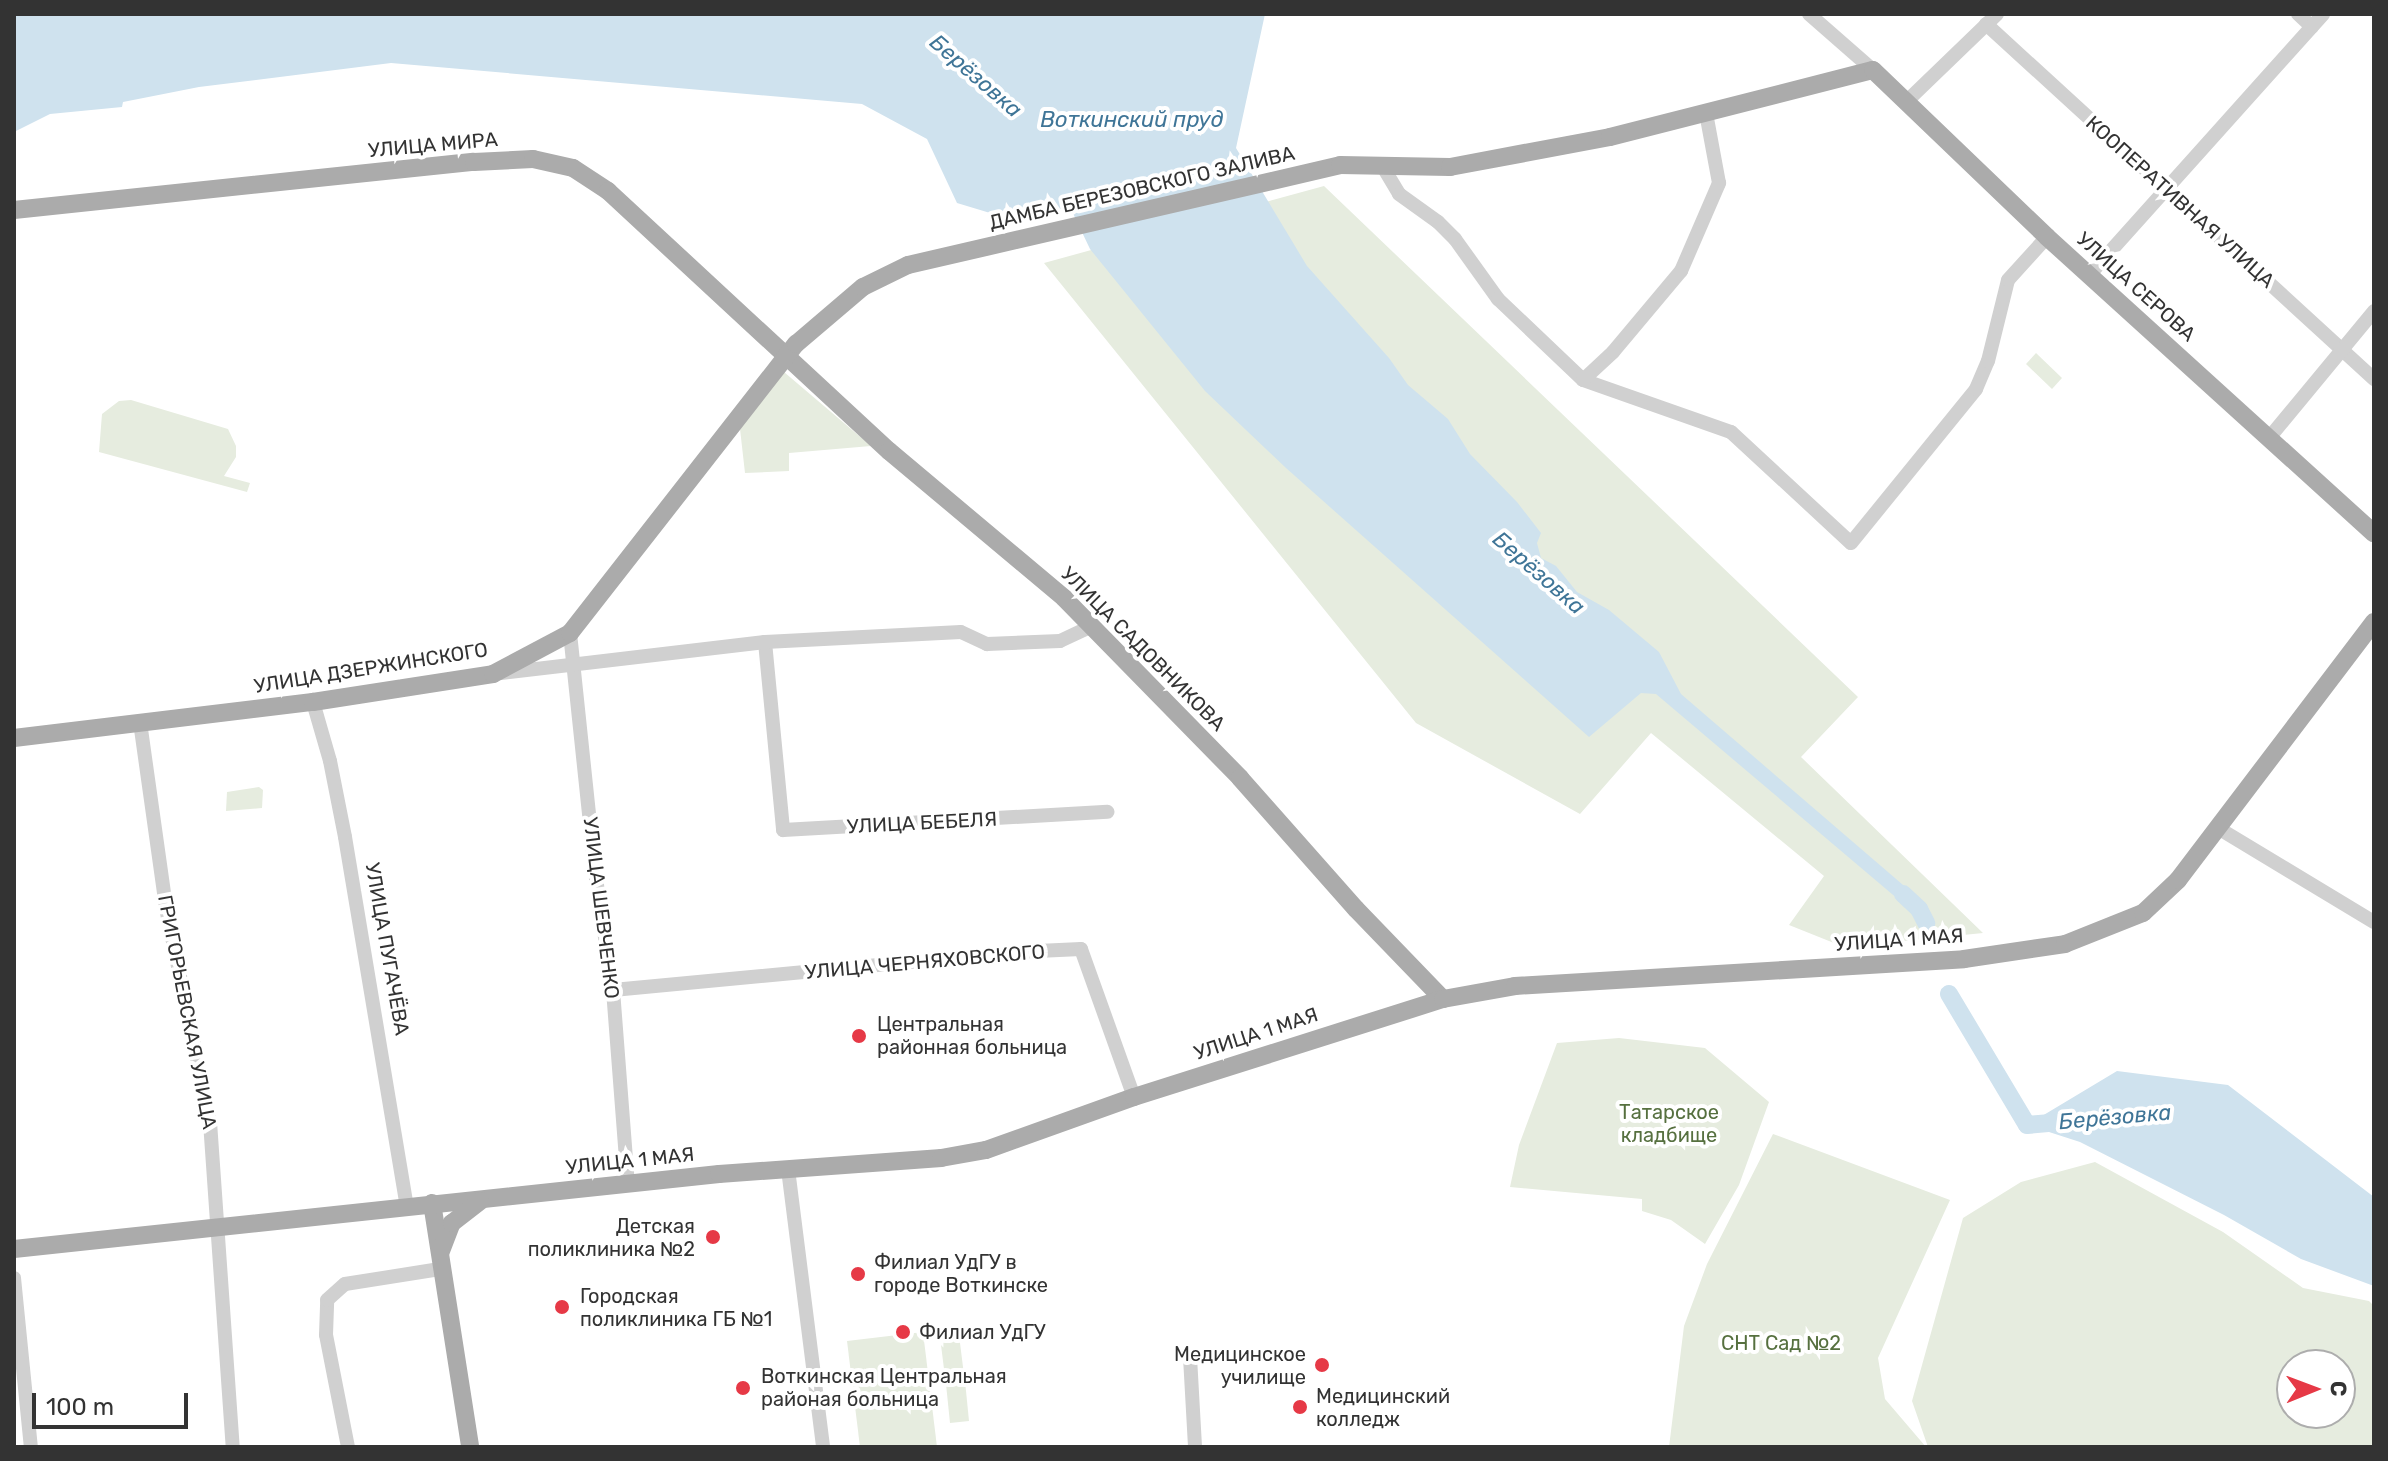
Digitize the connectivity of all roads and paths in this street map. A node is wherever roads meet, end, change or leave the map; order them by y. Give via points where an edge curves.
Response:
1 (1809, 14) edge
2 (2298, 14) edge
3 (2323, 14) edge
4 (1991, 19) edge
5 (2312, 27) junction
6 (1873, 70) junction
7 (1907, 101) junction
8 (1706, 113) junction
9 (1383, 167) junction
10 (2165, 188) junction
11 (14, 210) edge
12 (2047, 237) junction
13 (2090, 274) junction
14 (2374, 311) edge
15 (2341, 349) junction
16 (785, 358) junction
17 (2374, 379) edge
18 (1583, 380) junction
19 (2269, 438) junction
20 (2374, 533) edge
21 (2374, 622) edge
22 (1092, 626) junction
23 (570, 633) junction
24 (765, 642) junction
25 (574, 664) junction
26 (493, 674) junction
27 (313, 702) junction
28 (140, 722) junction
29 (14, 738) edge
30 (1108, 812) dead end
31 (2218, 828) junction
32 (2374, 922) edge
33 (613, 990) junction
34 (1443, 999) junction
35 (1134, 1097) junction
36 (788, 1169) junction
37 (628, 1183) junction
38 (485, 1198) junction
39 (432, 1203) junction
40 (407, 1206) junction
41 (217, 1227) junction
42 (14, 1249) edge
43 (440, 1265) junction
44 (14, 1278) edge
45 (1190, 1357) dead end
46 (31, 1447) edge
47 (233, 1447) edge
48 (348, 1447) edge
49 (470, 1447) edge
50 (823, 1447) edge
51 (1195, 1447) edge

1 - 6 street, УЛИЦА СЕРОВА
2 - 5 street
3 - 5 street
4 - 7 street
4 - 10 street, КООПЕРАТИВНАЯ УЛИЦА
5 - 10 street
6 - 7 main road, УЛИЦА СЕРОВА
6 - 8 main road
7 - 12 main road, УЛИЦА СЕРОВА
8 - 9 main road via 1450,167
8 - 18 street via 1719,183 1681,271
9 - 16 main road, ДАМБА БЕРЕЗОВСКОГО ЗАЛИВА via 1340,165 908,265 863,287
9 - 18 street via 1399,194 1455,239 1498,299
10 - 13 street
10 - 15 street, КООПЕРАТИВНАЯ УЛИЦА
11 - 16 main road, УЛИЦА МИРА via 533,159 573,168 608,191
12 - 13 main road, УЛИЦА СЕРОВА
12 - 18 street via 2008,280 1976,389 1851,543 1731,432
13 - 19 main road, УЛИЦА СЕРОВА
14 - 15 street
15 - 17 street, КООПЕРАТИВНАЯ УЛИЦА
15 - 19 street
16 - 22 main road, УЛИЦА САДОВНИКОВА
16 - 23 main road, УЛИЦА ДЗЕРЖИНСКОГО
19 - 20 main road, УЛИЦА СЕРОВА
21 - 31 main road, УЛИЦА 1 МАЯ
22 - 24 street via 1060,641 987,644 961,632
22 - 34 main road, УЛИЦА САДОВНИКОВА
23 - 25 street, УЛИЦА ШЕВЧЕНКО
23 - 26 main road, УЛИЦА ДЗЕРЖИНСКОГО
24 - 25 street
24 - 30 street, УЛИЦА БЕБЕЛЯ via 783,830
25 - 26 street
25 - 33 street, УЛИЦА ШЕВЧЕНКО
26 - 27 main road, УЛИЦА ДЗЕРЖИНСКОГО
27 - 28 main road, УЛИЦА ДЗЕРЖИНСКОГО
27 - 40 street, УЛИЦА ПУГАЧЁВА via 345,837
28 - 29 main road, УЛИЦА ДЗЕРЖИНСКОГО
28 - 41 street, ГРИГОРЬЕВСКАЯ УЛИЦА via 166,908 210,1122
31 - 32 street
31 - 34 main road, УЛИЦА 1 МАЯ via 2178,880 2143,913 2065,944 1964,959 1526,985
33 - 35 street, УЛИЦА ЧЕРНЯХОВСКОГО via 1081,949
33 - 37 street, УЛИЦА ШЕВЧЕНКО
34 - 35 main road, УЛИЦА 1 МАЯ
35 - 36 main road, УЛИЦА 1 МАЯ via 986,1150
36 - 37 main road, УЛИЦА 1 МАЯ
36 - 50 street
37 - 38 main road, УЛИЦА 1 МАЯ
38 - 39 main road, УЛИЦА 1 МАЯ
38 - 43 main road via 452,1223
39 - 40 main road, УЛИЦА 1 МАЯ
39 - 43 main road
40 - 41 main road, УЛИЦА 1 МАЯ
41 - 42 main road, УЛИЦА 1 МАЯ
41 - 47 street, ГРИГОРЬЕВСКАЯ УЛИЦА
43 - 48 street via 345,1284 327,1300 326,1335
43 - 49 main road
44 - 46 street
45 - 51 street

